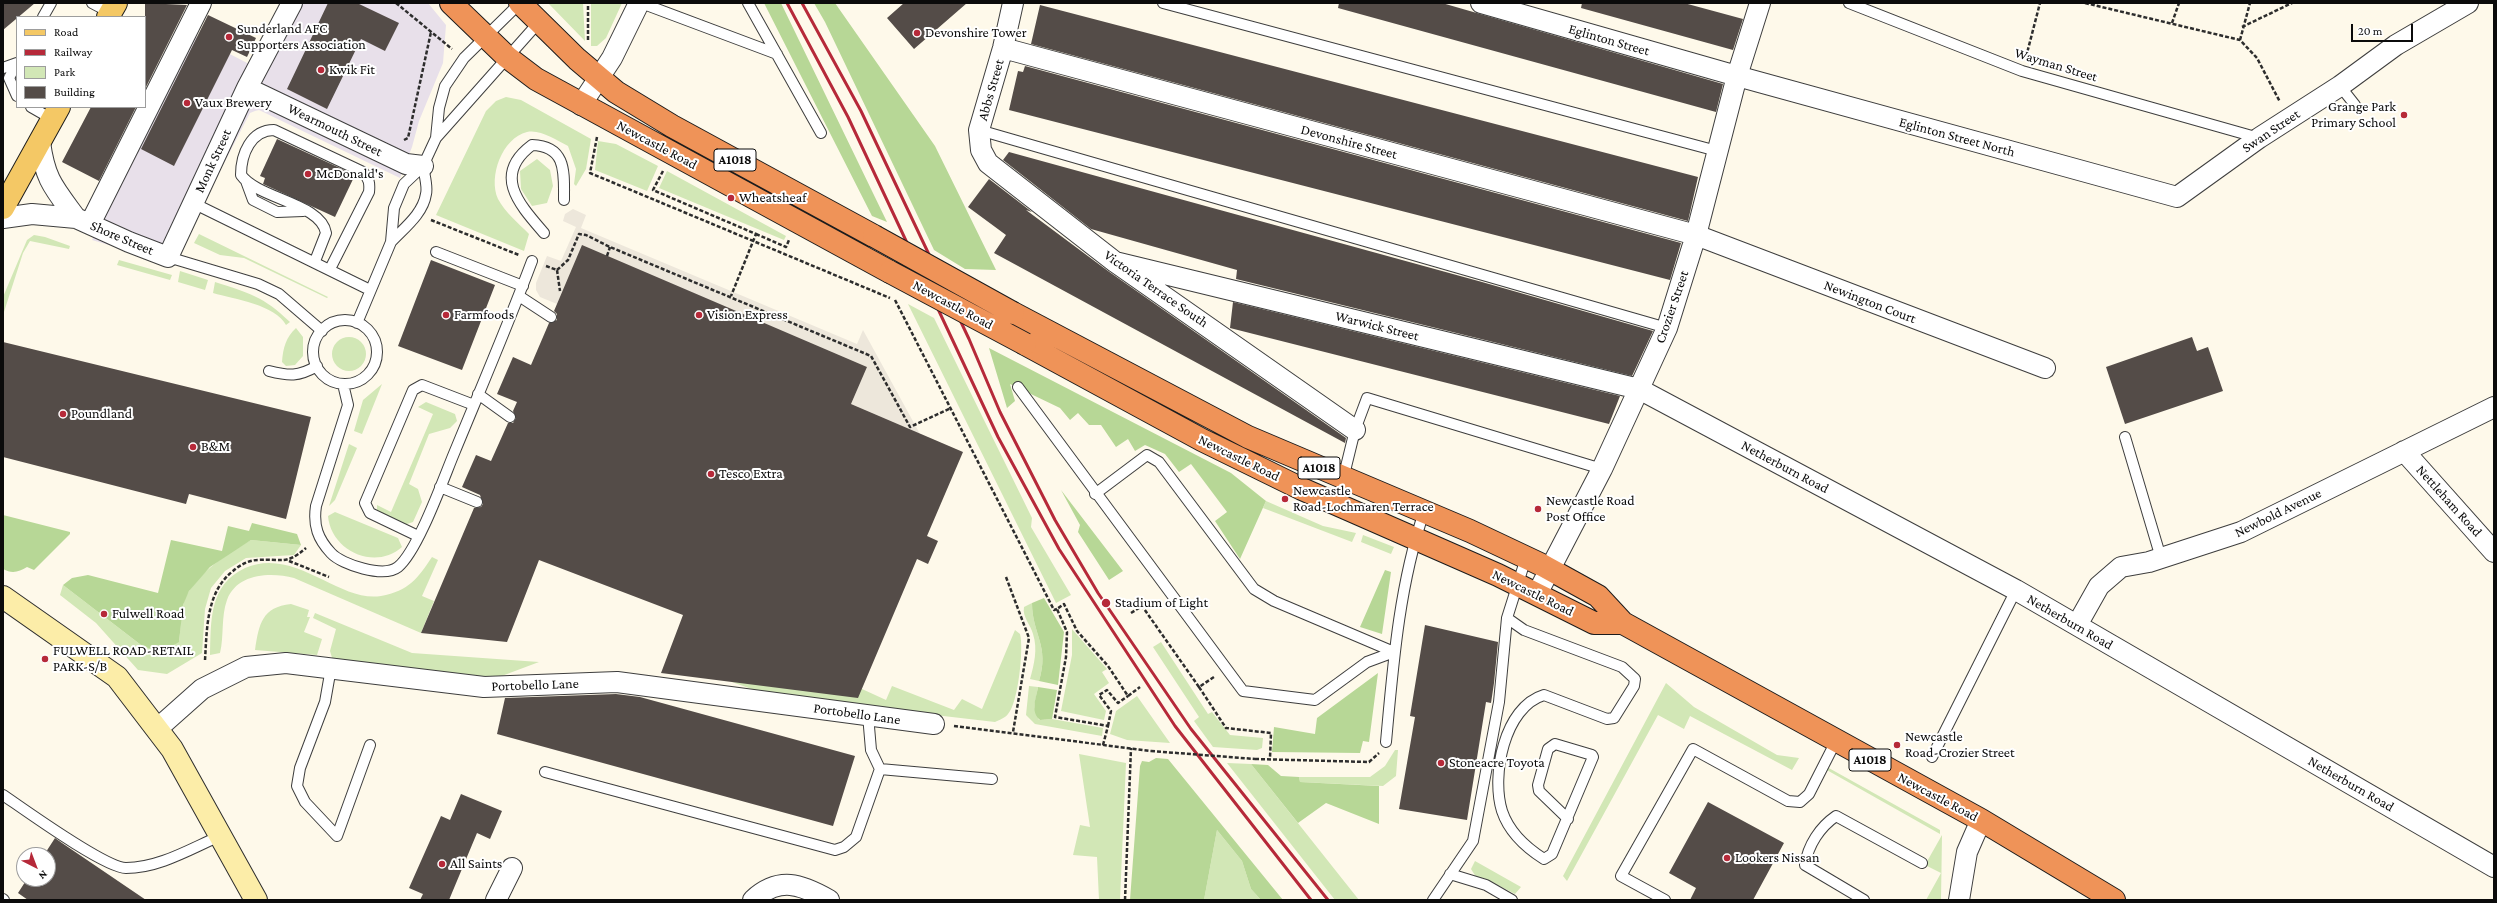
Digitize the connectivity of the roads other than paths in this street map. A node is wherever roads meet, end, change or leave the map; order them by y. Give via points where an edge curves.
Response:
1 (51, 3) edge
2 (201, 3) edge
3 (292, 3) edge
4 (451, 3) edge
5 (520, 3) edge
6 (640, 3) edge
7 (748, 3) edge
8 (1013, 3) edge
9 (1163, 3) edge
10 (1481, 3) edge
11 (1760, 3) edge
12 (1849, 3) edge
13 (2468, 3) edge
14 (44, 16) edge
15 (539, 22) junction
16 (485, 36) junction
17 (1003, 48) junction
18 (777, 54) junction
19 (507, 56) junction
20 (16, 63) edge
21 (16, 65) edge
22 (3, 68) edge
23 (1737, 76) junction
24 (598, 77) junction
25 (2340, 86) junction
26 (247, 88) junction
27 (16, 94) edge
28 (146, 105) edge
29 (581, 105) junction
30 (2355, 105) dead end
31 (36, 108) edge
32 (144, 108) edge
33 (56, 113) edge
34 (979, 130) junction
35 (821, 133) dead end
36 (436, 138) junction
37 (2259, 138) junction
38 (40, 142) junction
39 (1717, 151) junction
40 (424, 166) junction
41 (2177, 197) joint
42 (564, 200) dead end
43 (193, 203) junction
44 (3, 208) edge
45 (3, 218) edge
46 (83, 221) junction
47 (544, 233) dead end
48 (1696, 236) junction
49 (391, 242) junction
50 (436, 252) dead end
51 (168, 257) junction
52 (315, 261) junction
53 (532, 261) road end
54 (1115, 262) junction
55 (330, 269) junction
56 (370, 290) junction
57 (521, 291) junction
58 (551, 317) dead end
59 (357, 323) junction
60 (1667, 328) junction
61 (322, 331) junction
62 (317, 366) junction
63 (2045, 368) dead end
64 (269, 371) dead end
65 (343, 384) junction
66 (1018, 387) dead end
67 (1639, 389) junction
68 (478, 394) junction
69 (474, 405) junction
70 (2494, 407) edge
71 (510, 417) dead end
72 (1356, 430) junction
73 (2125, 437) dead end
74 (2404, 450) junction
75 (1602, 468) junction
76 (1343, 479) junction
77 (440, 487) junction
78 (1096, 494) junction
79 (477, 502) dead end
80 (1424, 512) junction
81 (418, 536) junction
82 (1415, 538) junction
83 (2494, 552) edge
84 (1526, 558) junction
85 (2161, 558) junction
86 (1549, 569) junction
87 (1516, 584) junction
88 (2016, 590) junction
89 (1537, 594) junction
90 (3, 597) edge
91 (1507, 618) junction
92 (1623, 624) junction
93 (2077, 625) junction
94 (1394, 652) junction
95 (331, 668) junction
96 (868, 715) junction
97 (934, 724) road end
98 (157, 730) junction
99 (1836, 741) junction
100 (1386, 742) road end
101 (370, 745) dead end
102 (1932, 757) dead end
103 (880, 769) junction
104 (545, 772) dead end
105 (992, 779) dead end
106 (3, 795) edge
107 (1568, 819) junction
108 (1981, 820) junction
109 (220, 836) junction
110 (1922, 863) dead end
111 (2494, 867) edge
112 (512, 868) dead end
113 (1450, 874) junction
114 (256, 900) edge
115 (496, 900) edge
116 (753, 900) edge
117 (829, 900) edge
118 (1433, 900) edge
119 (1512, 900) edge
120 (1665, 900) edge
121 (1864, 900) edge
122 (1959, 900) edge
123 (2114, 900) edge

1 - 14 lane
2 - 28 street
3 - 26 street, Monk Street
4 - 16 highway, Newcastle Road / A1018
5 - 15 highway, A1018
5 - 16 lane
6 - 18 lane
6 - 24 street via 612,58
7 - 18 lane
8 - 17 street, Abbs Street
9 - 39 lane
10 - 23 street, Eglinton Street
11 - 23 street, Crozier Street
12 - 37 lane, Wayman Street via 2022,71
13 - 25 street, Swan Street via 2396,45
15 - 19 lane
15 - 24 highway, A1018
16 - 19 highway, Newcastle Road / A1018
16 - 36 lane via 464,58 445,86 439,108
17 - 34 street, Abbs Street
17 - 48 street, Devonshire Street
18 - 35 lane
19 - 29 highway, Newcastle Road / A1018 via 536,79
19 - 36 lane
20 - 22 lane
21 - 27 lane via 9,78
23 - 39 street, Crozier Street
23 - 41 street, Eglinton Street North
24 - 29 street
24 - 76 highway, A1018, bridge via 616,92 672,126 1013,312 1248,437
25 - 30 lane
25 - 37 street, Swan Street
26 - 40 street, Wearmouth Street via 406,164
26 - 43 street, Monk Street
29 - 82 highway, Newcastle Road / A1018, bridge via 660,145 786,218 1202,440 1302,489
31 - 33 lane
32 - 46 street
33 - 38 main road
34 - 54 street, Victoria Terrace South via 981,150 988,163
34 - 60 lane
36 - 40 lane
37 - 41 street, Swan Street
38 - 44 main road
38 - 46 street via 43,168 54,188
39 - 48 street, Crozier Street
40 - 49 lane via 404,184 394,208
40 - 49 lane via 427,194 422,206 417,215
42 - 47 lane via 562,162 554,150 544,145 532,145 514,163 511,173 513,190
43 - 51 street, Monk Street
43 - 52 lane
45 - 46 street via 32,214
46 - 51 street, Shore Street
48 - 60 street, Crozier Street
48 - 63 street, Newington Court
49 - 56 lane
50 - 57 lane
51 - 61 lane via 258,284 279,294
52 - 55 lane
52 - 55 lane via 326,233 326,227 320,220 246,182 241,175 246,152 258,133 274,130 363,172 370,184 369,192
53 - 57 lane
54 - 67 street, Warwick Street
54 - 72 street, Victoria Terrace South
55 - 56 lane
56 - 59 lane
57 - 58 lane
57 - 68 lane
59 - 61 lane via 342,320 332,323
59 - 65 lane via 370,332 376,342 375,363 362,379
60 - 67 street, Crozier Street
61 - 62 lane via 314,346
62 - 64 lane via 301,375 283,375
62 - 65 lane via 331,381
65 - 81 lane via 348,405 316,506 319,539 332,555 349,564 370,570 387,571 397,568 406,559
66 - 78 lane
67 - 75 street, Crozier Street
67 - 88 street, Netherburn Road
68 - 69 lane
68 - 71 lane
69 - 77 lane
69 - 81 lane via 422,385 413,390 365,503 370,513
70 - 74 street, Newbold Avenue
72 - 75 lane via 1367,398
72 - 76 lane
73 - 85 lane
74 - 83 street, Nettleham Road
74 - 85 street, Newbold Avenue via 2240,532
75 - 86 street, Crozier Street
76 - 80 highway, A1018
77 - 79 lane
77 - 81 lane
78 - 94 lane via 1147,455 1159,462 1254,588 1274,601
78 - 94 lane via 1243,691 1315,700 1367,662
80 - 82 lane
80 - 84 highway, A1018
82 - 87 highway, Newcastle Road / A1018
82 - 94 lane
84 - 86 highway, A1018
84 - 87 lane
85 - 93 street, Newbold Avenue via 2121,567 2099,586
86 - 89 street, Crozier Street
86 - 92 highway, A1018 via 1598,596
87 - 89 highway, Newcastle Road / A1018
87 - 91 lane
88 - 93 street, Netherburn Road
88 - 102 lane
89 - 92 highway, Newcastle Road / A1018 via 1594,623
90 - 98 street via 117,678
91 - 107 lane via 1524,630 1622,667 1635,679 1634,686 1614,718 1607,719 1544,695 1533,700 1510,728 1501,757 1498,783 1502,810 1510,827 1522,842 1544,859 1551,856
91 - 113 lane via 1499,702 1473,841
92 - 99 highway, Newcastle Road / A1018
93 - 111 street, Netherburn Road
94 - 100 lane
95 - 96 street, Portobello Lane via 484,687 617,682
95 - 98 street, Portobello Lane via 286,663 246,667 202,689
95 - 101 lane via 325,702 300,768 297,786 305,802 337,836
96 - 97 street, Portobello Lane
96 - 103 lane via 871,750
98 - 109 street via 172,749
99 - 108 highway, Newcastle Road / A1018
99 - 120 lane via 1809,794 1800,802 1788,801 1693,749 1621,876
103 - 104 lane via 856,837 844,848 836,850
103 - 105 lane
106 - 109 lane via 98,858 124,868 154,864
107 - 107 lane via 1593,757 1555,744 1548,749 1538,785 1541,794
108 - 122 street via 1967,852
108 - 123 highway, Newcastle Road / A1018
109 - 114 street
110 - 121 lane via 1836,816 1824,826 1816,838 1805,865
112 - 115 street
113 - 118 lane
113 - 119 lane via 1486,885
116 - 117 street via 764,890 785,883 812,891

